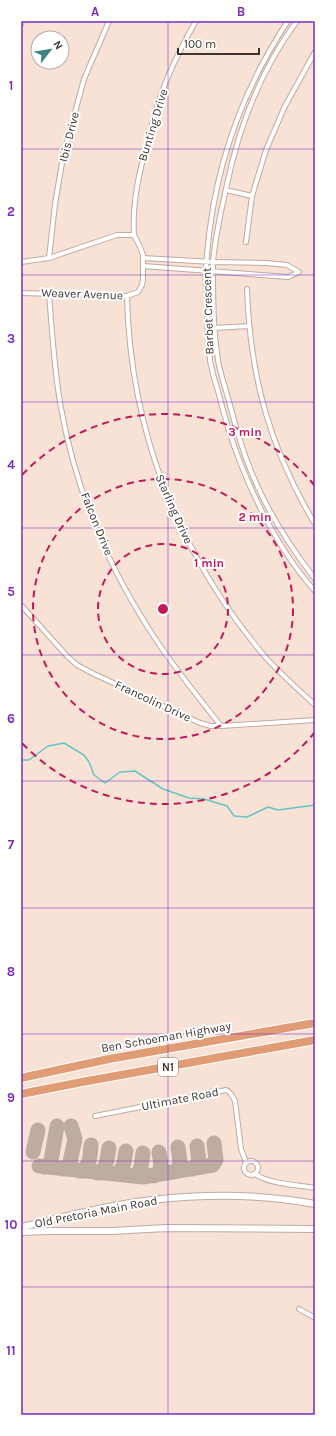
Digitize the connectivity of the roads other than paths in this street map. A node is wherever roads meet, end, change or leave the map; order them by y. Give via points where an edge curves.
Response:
1 (22, 21) edge
2 (109, 21) edge
3 (196, 21) edge
4 (288, 21) edge
5 (296, 23) edge
6 (21, 24) edge
7 (315, 52) edge
8 (253, 80) junction
9 (260, 84) junction
10 (225, 158) junction
11 (232, 159) junction
12 (226, 190) junction
13 (252, 196) junction
14 (134, 235) junction
15 (246, 242) dead end
16 (49, 258) junction
17 (143, 258) junction
18 (21, 262) edge
19 (206, 262) junction
20 (213, 262) junction
21 (143, 266) junction
22 (206, 271) junction
23 (214, 271) junction
24 (247, 290) dead end
25 (21, 293) edge
26 (49, 293) junction
27 (127, 296) junction
28 (249, 326) junction
29 (214, 328) junction
30 (218, 362) junction
31 (210, 363) junction
32 (238, 434) junction
33 (230, 436) junction
34 (267, 503) junction
35 (258, 506) junction
36 (315, 524) edge
37 (296, 553) junction
38 (289, 557) junction
39 (315, 579) edge
40 (315, 592) edge
41 (21, 605) edge
42 (315, 705) edge
43 (315, 720) edge
44 (221, 726) junction
45 (315, 1023) edge
46 (315, 1040) edge
47 (21, 1078) edge
48 (21, 1094) edge
49 (95, 1116) dead end
50 (246, 1162) junction
51 (256, 1174) junction
52 (315, 1188) edge
53 (315, 1204) edge
54 (21, 1227) edge
55 (315, 1229) edge
56 (21, 1232) edge
57 (299, 1309) dead end
58 (315, 1318) edge

1 - 6 street
2 - 16 street, Ibis Drive via 84,79 63,157
3 - 14 street, Bunting Drive via 169,74 158,104 139,171 134,200
4 - 5 street
4 - 8 street, Barbet Crescent
5 - 9 street, Barbet Crescent via 277,51
7 - 13 street via 285,106 264,157
8 - 9 street
8 - 10 street, Barbet Crescent
9 - 11 street, Barbet Crescent via 247,112
10 - 11 street
10 - 19 street, Barbet Crescent via 220,171
11 - 12 street, Barbet Crescent
12 - 13 street
12 - 20 street, Barbet Crescent
13 - 15 street
14 - 16 street via 117,235
14 - 17 street, Weaver Avenue
16 - 18 street
17 - 19 street
17 - 21 street, Weaver Avenue
19 - 20 street
19 - 22 street, Barbet Crescent
20 - 23 street, Barbet Crescent
20 - 23 street via 287,265 299,272 288,277
21 - 22 street
21 - 27 street, Weaver Avenue via 142,285 138,292
22 - 23 street
22 - 31 street, Barbet Crescent
23 - 29 street, Barbet Crescent
24 - 28 street
25 - 26 street, Weaver Avenue
26 - 27 street, Weaver Avenue
26 - 44 street, Falcon Drive via 54,361 66,432 100,536 148,629
27 - 42 street, Starling Drive via 128,326 143,424 154,462 174,513 200,564 240,625 268,659
28 - 29 street
28 - 36 street via 255,376 273,438 294,487
29 - 30 street, Barbet Crescent
30 - 31 street
30 - 32 street, Barbet Crescent
31 - 33 street, Barbet Crescent
32 - 33 street
32 - 34 street, Barbet Crescent via 253,476
33 - 35 street, Barbet Crescent
34 - 35 street
34 - 37 street, Barbet Crescent
35 - 38 street, Barbet Crescent
37 - 38 street
37 - 39 street, Barbet Crescent
38 - 40 street, Barbet Crescent
41 - 44 street, Francolin Drive via 67,656 84,670 200,723
43 - 44 street, Francolin Drive
45 - 47 highway, Ben Schoeman Highway / N1 via 109,1059
46 - 48 highway, N1
49 - 50 street, Ultimate Road via 226,1090 235,1101 241,1149
50 - 51 street via 257,1163
50 - 51 street via 243,1169 245,1173
51 - 52 street via 269,1180
53 - 54 main road, Old Pretoria Main Road via 286,1199 231,1196 151,1200
55 - 56 main road, Old Pretoria Main Road via 167,1228
57 - 58 street

